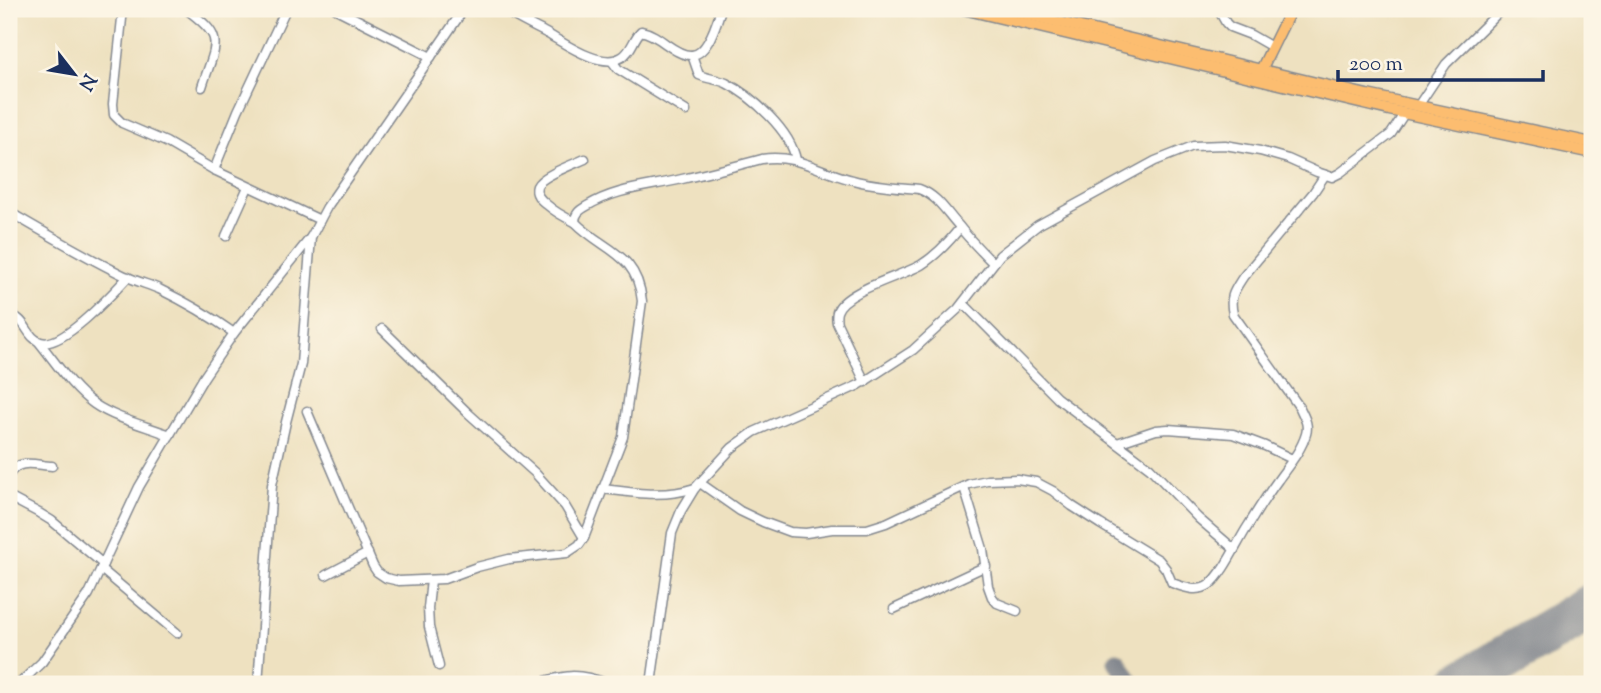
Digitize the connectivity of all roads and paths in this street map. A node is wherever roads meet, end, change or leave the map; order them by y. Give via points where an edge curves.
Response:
1 (123, 9) edge
2 (186, 9) edge
3 (286, 9) edge
4 (336, 9) edge
5 (464, 9) edge
6 (502, 9) edge
7 (721, 9) edge
8 (963, 9) edge
9 (1218, 9) edge
10 (1291, 9) edge
11 (1502, 9) edge
12 (1012, 10) edge
13 (1272, 47) junction
14 (692, 55) junction
15 (431, 57) junction
16 (612, 61) junction
17 (1259, 75) junction
18 (202, 87) dead end
19 (1418, 106) junction
20 (687, 111) dead end
21 (1404, 114) junction
22 (1592, 143) edge
23 (1592, 153) edge
24 (585, 159) dead end
25 (796, 160) junction
26 (214, 170) junction
27 (1325, 175) junction
28 (248, 187) junction
29 (9, 212) edge
30 (320, 220) junction
31 (575, 222) junction
32 (960, 228) junction
33 (226, 236) dead end
34 (311, 237) junction
35 (993, 263) junction
36 (128, 278) junction
37 (964, 303) junction
38 (9, 315) edge
39 (382, 330) dead end
40 (234, 334) junction
41 (40, 342) junction
42 (865, 382) junction
43 (307, 411) dead end
44 (170, 435) junction
45 (1117, 443) junction
46 (1292, 460) junction
47 (52, 466) dead end
48 (9, 475) edge
49 (697, 486) junction
50 (964, 487) junction
51 (603, 489) junction
52 (9, 497) edge
53 (584, 538) junction
54 (1234, 549) junction
55 (368, 553) junction
56 (102, 566) junction
57 (986, 566) junction
58 (326, 575) dead end
59 (431, 580) junction
60 (894, 609) dead end
61 (1017, 611) dead end
62 (177, 633) dead end
63 (439, 666) dead end
64 (19, 684) edge
65 (258, 684) edge
66 (534, 684) edge
67 (609, 684) edge
68 (651, 684) edge

1 - 26 street via 114,115
2 - 18 street via 211,30 215,42
3 - 26 street
4 - 15 street
5 - 15 street
6 - 16 street via 575,50
7 - 14 street via 705,47
8 - 17 main road
9 - 13 street via 1230,27
10 - 13 main road
11 - 19 street via 1446,64
12 - 17 main road
13 - 17 main road
14 - 16 street via 644,31 626,54
14 - 25 street via 699,75 728,85 764,111 789,141
15 - 30 street
16 - 20 street
17 - 19 main road
17 - 21 main road
19 - 22 main road
21 - 23 main road
21 - 27 street via 1386,138 1340,173
24 - 31 street via 549,176 536,189 546,204
25 - 31 street via 776,156 619,191 579,211
25 - 32 street via 855,181 928,192
26 - 28 street
27 - 35 street via 1260,151 1193,146 1155,161 1038,225
27 - 46 street via 1243,277 1231,303 1307,423
28 - 30 street
28 - 33 street
29 - 36 street
30 - 34 street
31 - 51 street via 626,261 642,301 626,425
32 - 35 street
32 - 42 street via 918,267 867,288 839,308 837,323
34 - 40 street
34 - 65 street via 301,364 272,485
35 - 37 street
36 - 40 street via 187,303
36 - 41 street via 72,329 51,342
37 - 42 street via 913,350
37 - 45 street via 1057,398
38 - 41 street
39 - 53 street via 535,473 565,506
40 - 44 street
41 - 44 street via 94,404
42 - 49 street via 754,432 732,448
43 - 55 street
44 - 56 street via 139,487
45 - 46 street via 1168,429 1233,434
45 - 54 street via 1150,468
46 - 54 street
47 - 48 street via 19,464
49 - 50 street via 763,522 806,533 867,529
49 - 51 street via 660,495
49 - 68 street via 673,533
50 - 54 street via 988,480 1036,482 1158,560 1172,583 1190,589 1210,584
50 - 57 street
51 - 53 street
52 - 56 street via 65,531
53 - 59 street via 567,553 509,559
55 - 58 street
55 - 59 street via 377,572 386,578
56 - 62 street
56 - 64 street via 56,643
57 - 60 street
57 - 61 street via 992,597
59 - 63 street via 429,627
66 - 67 street via 579,675

